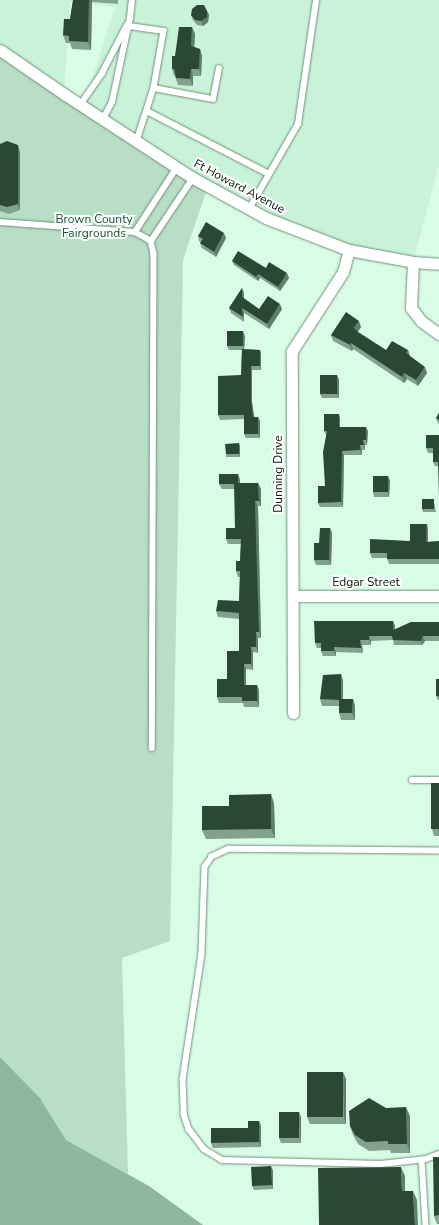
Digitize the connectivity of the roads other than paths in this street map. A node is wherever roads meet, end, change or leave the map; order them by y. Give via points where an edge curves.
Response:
1 (132, 0) edge
2 (316, 0) edge
3 (130, 18) junction
4 (129, 26) junction
5 (0, 50) edge
6 (219, 69) dead end
7 (154, 88) junction
8 (80, 105) junction
9 (146, 111) junction
10 (102, 119) junction
11 (137, 141) junction
12 (177, 167) junction
13 (269, 174) junction
14 (193, 178) junction
15 (250, 209) junction
16 (0, 222) edge
17 (135, 232) junction
18 (151, 241) junction
19 (348, 250) junction
20 (413, 262) junction
21 (439, 264) edge
22 (439, 334) edge
23 (292, 596) junction
24 (439, 596) edge
25 (293, 713) dead end
26 (152, 748) dead end
27 (412, 780) dead end
28 (439, 780) edge
29 (439, 851) edge
30 (439, 1154) edge
31 (422, 1160) junction
32 (426, 1225) edge

1 - 3 lane
2 - 13 lane via 298,124
3 - 4 lane
3 - 8 lane via 102,73
4 - 7 lane via 164,31
4 - 10 lane via 112,102
5 - 8 street, Ft Howard Avenue
6 - 7 lane via 213,99
7 - 9 lane
8 - 10 street, Ft Howard Avenue
9 - 11 lane
9 - 13 lane
10 - 11 street, Ft Howard Avenue
11 - 12 street, Ft Howard Avenue
12 - 14 street, Ft Howard Avenue
12 - 17 lane
13 - 15 lane
14 - 15 street, Ft Howard Avenue
14 - 18 lane
15 - 19 street, Ft Howard Avenue
16 - 17 lane
17 - 18 lane
18 - 26 lane via 154,254
19 - 20 street, Ft Howard Avenue
19 - 23 street, Dunning Drive via 343,272 292,350
20 - 21 street, Ft Howard Avenue
20 - 22 street via 411,308 421,321
23 - 24 street, Edgar Street
23 - 25 street, Dunning Drive
27 - 28 lane
29 - 31 lane via 229,849 212,857 205,866 202,954 183,1079 184,1114 188,1129 204,1150 222,1160 381,1164
30 - 31 lane
31 - 32 lane

